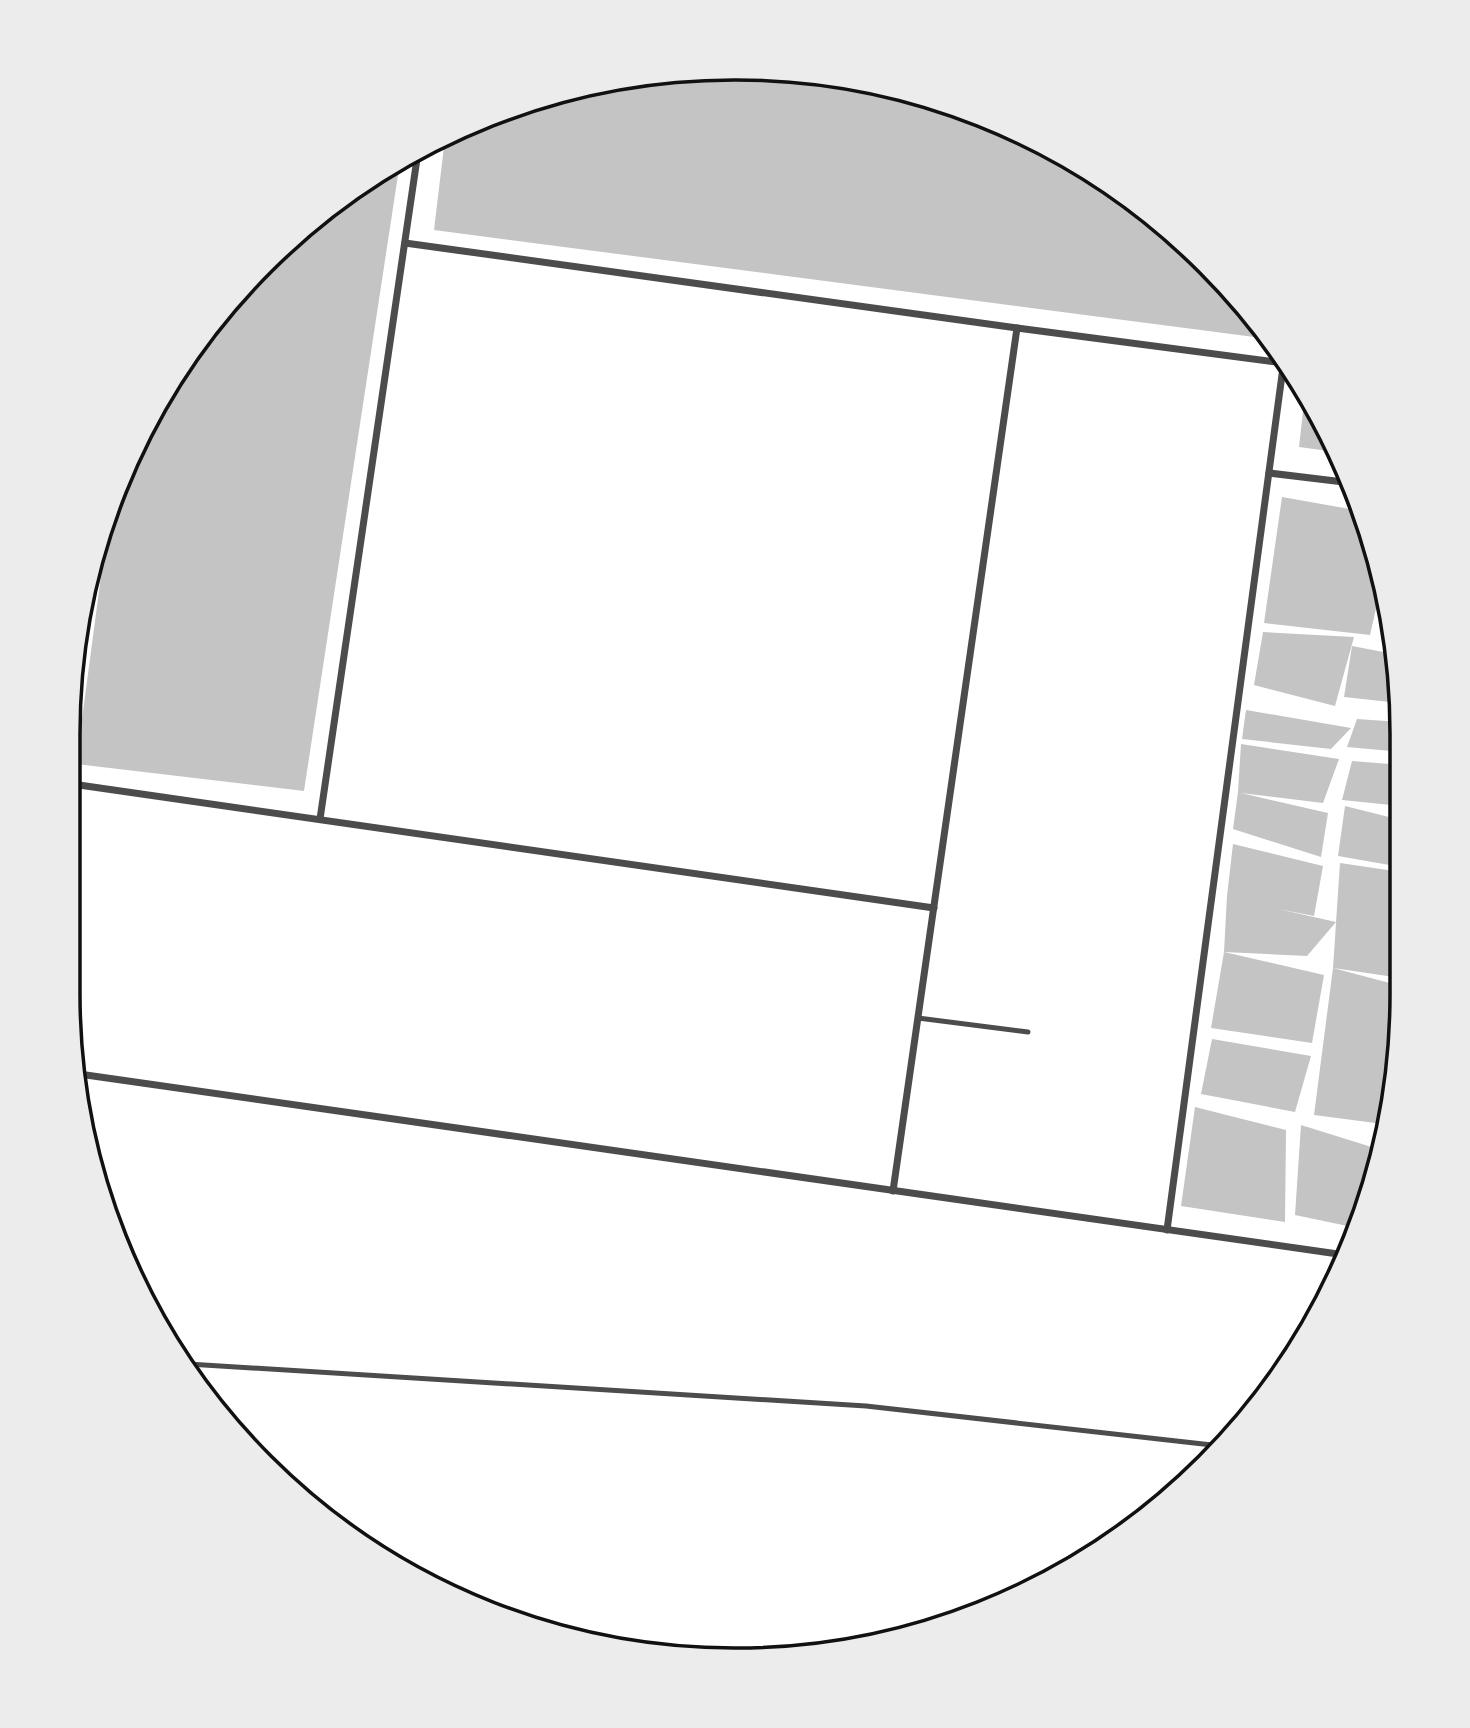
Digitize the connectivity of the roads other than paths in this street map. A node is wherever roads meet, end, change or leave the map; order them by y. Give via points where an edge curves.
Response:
1 (416, 164) edge
2 (405, 243) junction
3 (1017, 328) junction
4 (1270, 359) edge
5 (1282, 376) edge
6 (1269, 473) junction
7 (1338, 481) edge
8 (80, 784) edge
9 (320, 819) junction
10 (934, 908) junction
11 (918, 1018) junction
12 (1028, 1032) dead end
13 (86, 1075) edge
14 (893, 1191) junction
15 (1167, 1230) junction
16 (1335, 1254) edge
17 (197, 1365) edge
18 (1209, 1445) edge

1 - 2 street
2 - 3 street
2 - 9 street
3 - 4 street
3 - 10 street
5 - 6 street
6 - 7 street
6 - 15 street
8 - 9 street
9 - 10 street
10 - 11 street
11 - 12 lane
11 - 14 street
13 - 14 street
14 - 15 street
15 - 16 street
17 - 18 lane via 866,1406

